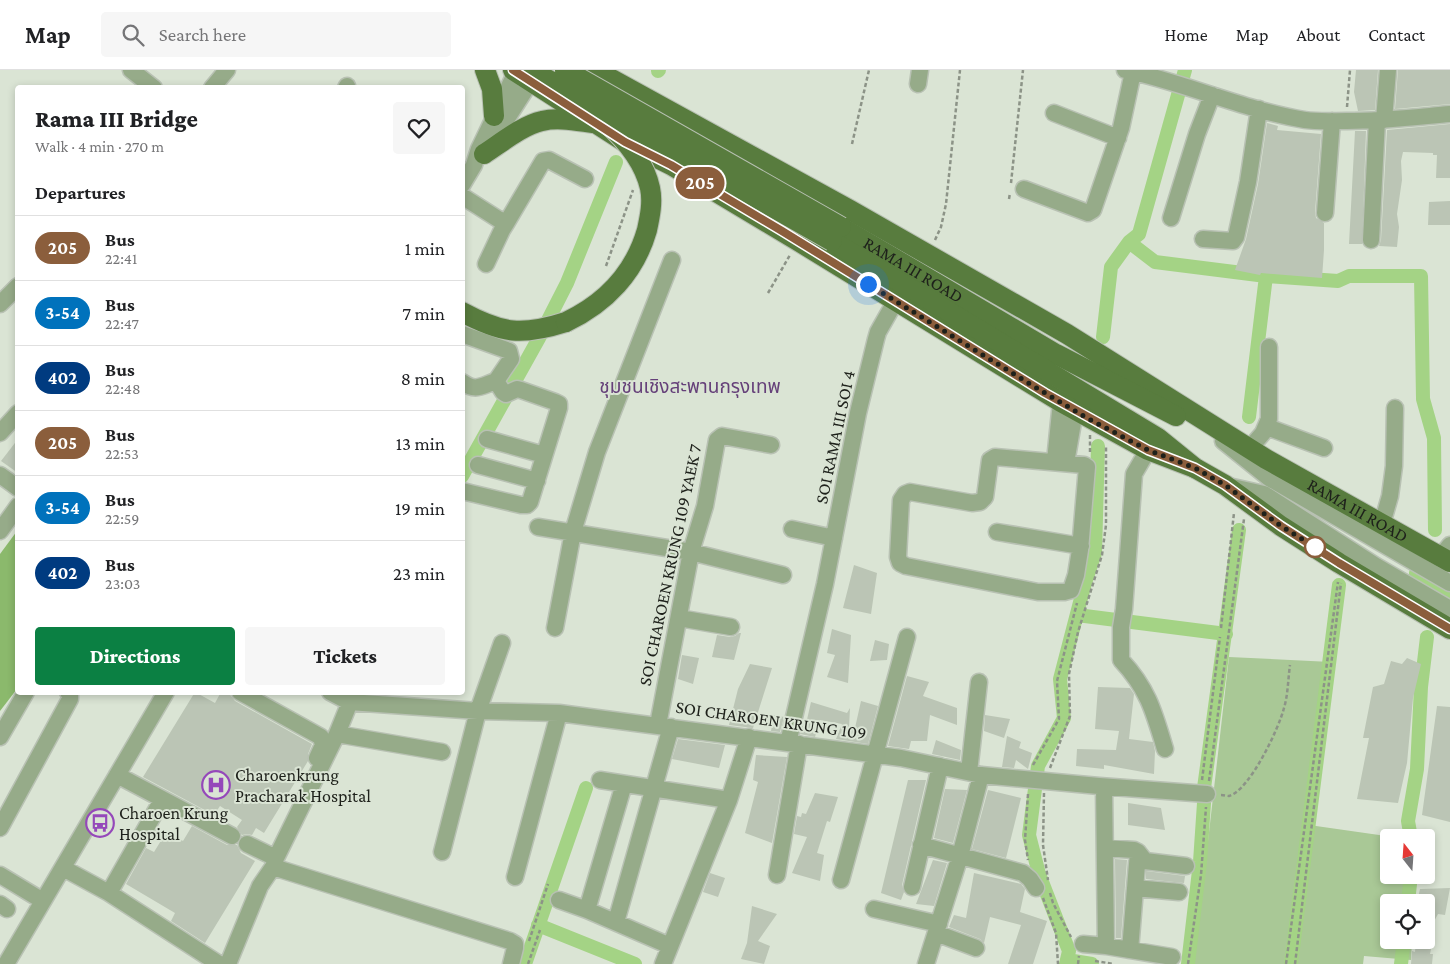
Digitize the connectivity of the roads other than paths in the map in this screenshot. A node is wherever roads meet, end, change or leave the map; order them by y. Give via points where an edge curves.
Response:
1 (131, 70) edge
2 (227, 70) edge
3 (485, 70) edge
4 (565, 70) edge
5 (595, 70) edge
6 (626, 70) edge
7 (1388, 70) edge
8 (1129, 71) edge
9 (524, 72) edge
10 (150, 85) edge
11 (214, 85) edge
12 (1212, 94) junction
13 (643, 97) junction
14 (578, 98) junction
15 (1260, 109) junction
16 (1054, 113) dead end
17 (1450, 114) edge
18 (494, 116) junction
19 (1380, 120) junction
20 (1339, 121) junction
21 (597, 124) junction
22 (700, 128) junction
23 (1118, 138) junction
24 (479, 159) junction
25 (671, 165) junction
26 (585, 179) dead end
27 (465, 180) edge
28 (1024, 189) dead end
29 (465, 198) edge
30 (1325, 213) dead end
31 (1172, 218) dead end
32 (507, 222) junction
33 (836, 234) junction
34 (1203, 239) dead end
35 (1371, 240) dead end
36 (672, 260) dead end
37 (486, 264) dead end
38 (15, 289) edge
39 (895, 302) junction
40 (0, 304) edge
41 (465, 313) edge
42 (465, 335) edge
43 (1269, 346) dead end
44 (496, 381) junction
45 (465, 384) edge
46 (1068, 406) junction
47 (1395, 408) dead end
48 (15, 416) edge
49 (1267, 427) junction
50 (0, 434) edge
51 (487, 439) dead end
52 (1223, 441) junction
53 (771, 445) dead end
54 (1324, 448) dead end
55 (1148, 450) junction
56 (1258, 453) junction
57 (544, 456) junction
58 (1060, 462) junction
59 (478, 465) dead end
60 (1195, 468) junction
61 (0, 475) edge
62 (536, 481) junction
63 (1225, 485) junction
64 (15, 486) edge
65 (465, 492) edge
66 (15, 510) edge
67 (1382, 524) junction
68 (538, 527) dead end
69 (792, 529) dead end
70 (0, 531) edge
71 (573, 532) junction
72 (997, 532) dead end
73 (834, 538) junction
74 (1080, 546) junction
75 (692, 552) junction
76 (1447, 554) edge
77 (783, 575) dead end
78 (1450, 583) edge
79 (1450, 610) edge
80 (679, 618) junction
81 (731, 627) dead end
82 (555, 628) dead end
83 (1450, 629) edge
84 (906, 637) dead end
85 (502, 643) dead end
86 (979, 682) dead end
87 (24, 695) edge
88 (70, 695) edge
89 (164, 695) edge
90 (245, 695) edge
91 (352, 697) edge
92 (478, 711) junction
93 (559, 713) junction
94 (664, 726) junction
95 (337, 734) junction
96 (0, 737) edge
97 (749, 737) junction
98 (794, 743) junction
99 (1165, 749) dead end
100 (442, 752) dead end
101 (876, 755) junction
102 (940, 766) junction
103 (975, 774) junction
104 (117, 776) junction
105 (600, 780) dead end
106 (624, 784) junction
107 (1104, 787) junction
108 (655, 788) junction
109 (1205, 794) road end
110 (162, 800) junction
111 (729, 800) junction
112 (0, 828) edge
113 (232, 836) dead end
114 (247, 844) dead end
115 (921, 845) junction
116 (1105, 848) junction
117 (442, 852) dead end
118 (1138, 852) junction
119 (960, 856) junction
120 (272, 860) junction
121 (1186, 866) dead end
122 (63, 868) junction
123 (0, 875) edge
124 (777, 875) dead end
125 (515, 877) dead end
126 (841, 880) dead end
127 (912, 887) dead end
128 (1135, 888) junction
129 (1044, 890) road end
130 (1179, 892) dead end
131 (109, 893) junction
132 (559, 900) dead end
133 (43, 901) junction
134 (874, 909) dead end
135 (587, 910) junction
136 (616, 922) junction
137 (938, 929) junction
138 (1078, 945) road end
139 (670, 946) junction
140 (1106, 946) junction
141 (976, 948) dead end
142 (1130, 950) junction
143 (1172, 957) dead end
144 (6, 964) edge
145 (219, 964) edge
146 (228, 964) edge
147 (511, 964) edge
148 (663, 964) edge
149 (926, 964) edge

1 - 10 street
2 - 11 street
3 - 18 main road via 492,89
4 - 33 main road, RAMA III ROAD, bridge
5 - 13 main road, RAMA III ROAD
6 - 13 main road
7 - 19 street
8 - 12 street
8 - 23 street
9 - 14 main road, RAMA III ROAD, bridge
9 - 18 street
9 - 21 main road, RAMA III ROAD
9 - 24 street via 507,121
12 - 15 street
12 - 31 street
13 - 22 main road, RAMA III ROAD
14 - 33 main road, RAMA III ROAD, bridge
14 - 41 main road, bridge via 620,135 643,167 652,204 634,264 604,298 566,322 519,332 499,328
15 - 20 street via 1304,119
15 - 34 street via 1236,237 1228,242
16 - 23 street
17 - 19 street
18 - 24 street
19 - 20 street
19 - 35 street
20 - 30 street
21 - 24 main road via 540,121
21 - 25 main road, RAMA III ROAD
22 - 25 main road via 676,124 660,134 658,145
22 - 56 main road, RAMA III ROAD via 1067,334
23 - 28 street via 1093,210 1088,213
24 - 27 street
25 - 39 main road, RAMA III ROAD
26 - 32 street via 550,160 543,161
29 - 32 street
32 - 37 street
33 - 52 main road, RAMA III ROAD
33 - 60 main road, RAMA III ROAD via 1158,438
36 - 71 street via 596,452
38 - 40 street
39 - 46 main road, RAMA III ROAD
39 - 73 street, SOI RAMA III SOI 4 via 878,332 858,413
42 - 44 street via 509,351 511,359
43 - 49 street
44 - 45 street via 475,389
44 - 57 street via 506,394 521,390 559,404
46 - 55 main road, RAMA III ROAD
46 - 58 street
47 - 67 street via 1394,466
48 - 50 street
49 - 54 street
49 - 56 street
51 - 57 street
52 - 56 main road, RAMA III ROAD
52 - 78 street via 1269,478
53 - 75 street, SOI CHAROEN KRUNG 109 YAEK 7 via 722,436 717,440
55 - 60 main road, RAMA III ROAD
55 - 99 street via 1134,474 1121,660 1143,687
56 - 67 main road, RAMA III ROAD
57 - 62 street
58 - 74 street via 1084,465 1087,469
58 - 74 street via 995,457 990,460 985,497 980,502 910,492 905,494 901,500 898,557 906,566 1038,592 1064,592 1071,590
59 - 62 street
60 - 63 main road, RAMA III ROAD
61 - 64 street
62 - 65 street via 527,505
63 - 79 street via 1264,494
63 - 83 main road, RAMA III ROAD via 1281,526
66 - 70 street
67 - 76 main road, RAMA III ROAD
68 - 71 street
69 - 73 street
71 - 75 street
71 - 82 street
72 - 74 street
73 - 98 street, SOI RAMA III SOI 4
75 - 77 street
75 - 80 street, SOI CHAROEN KRUNG 109 YAEK 7
80 - 81 street
80 - 94 street, SOI CHAROEN KRUNG 109 YAEK 7
84 - 101 street
85 - 92 street
86 - 103 street
87 - 96 street
88 - 112 street
89 - 104 street
90 - 120 street via 321,737 323,746
91 - 92 street, SOI CHAROEN KRUNG 109
91 - 95 street
92 - 93 street, SOI CHAROEN KRUNG 109
92 - 117 street
93 - 94 street, SOI CHAROEN KRUNG 109
93 - 125 street
94 - 97 street, SOI CHAROEN KRUNG 109
94 - 108 street, SOI CHAROEN KRUNG 109 YAEK 7
95 - 100 street
95 - 120 street
97 - 98 street, SOI CHAROEN KRUNG 109
97 - 111 street
98 - 101 street, SOI CHAROEN KRUNG 109
98 - 124 street, SOI RAMA III SOI 4
101 - 102 street, SOI CHAROEN KRUNG 109
101 - 126 street
102 - 103 street, SOI CHAROEN KRUNG 109
102 - 115 street
103 - 107 street, SOI CHAROEN KRUNG 109
103 - 119 street
104 - 110 street
104 - 122 street
105 - 106 street
106 - 108 street
106 - 135 street
107 - 109 street, SOI CHAROEN KRUNG 109
107 - 116 street
108 - 111 street
108 - 136 street, SOI CHAROEN KRUNG 109 YAEK 7
110 - 113 street
110 - 131 street
111 - 139 street
114 - 120 street
115 - 119 street
115 - 127 street
116 - 118 street
116 - 140 street
118 - 121 street via 1145,861
118 - 128 street
119 - 129 street via 1023,873
119 - 137 street
120 - 146 street
120 - 147 street via 510,941 516,948
122 - 131 street
122 - 133 street
123 - 133 street
128 - 130 street
128 - 142 street
131 - 145 street
132 - 135 street
133 - 144 street
134 - 137 street
135 - 136 street
136 - 139 street
137 - 141 street
137 - 149 street
138 - 140 street
139 - 148 street
140 - 142 street
142 - 143 street

